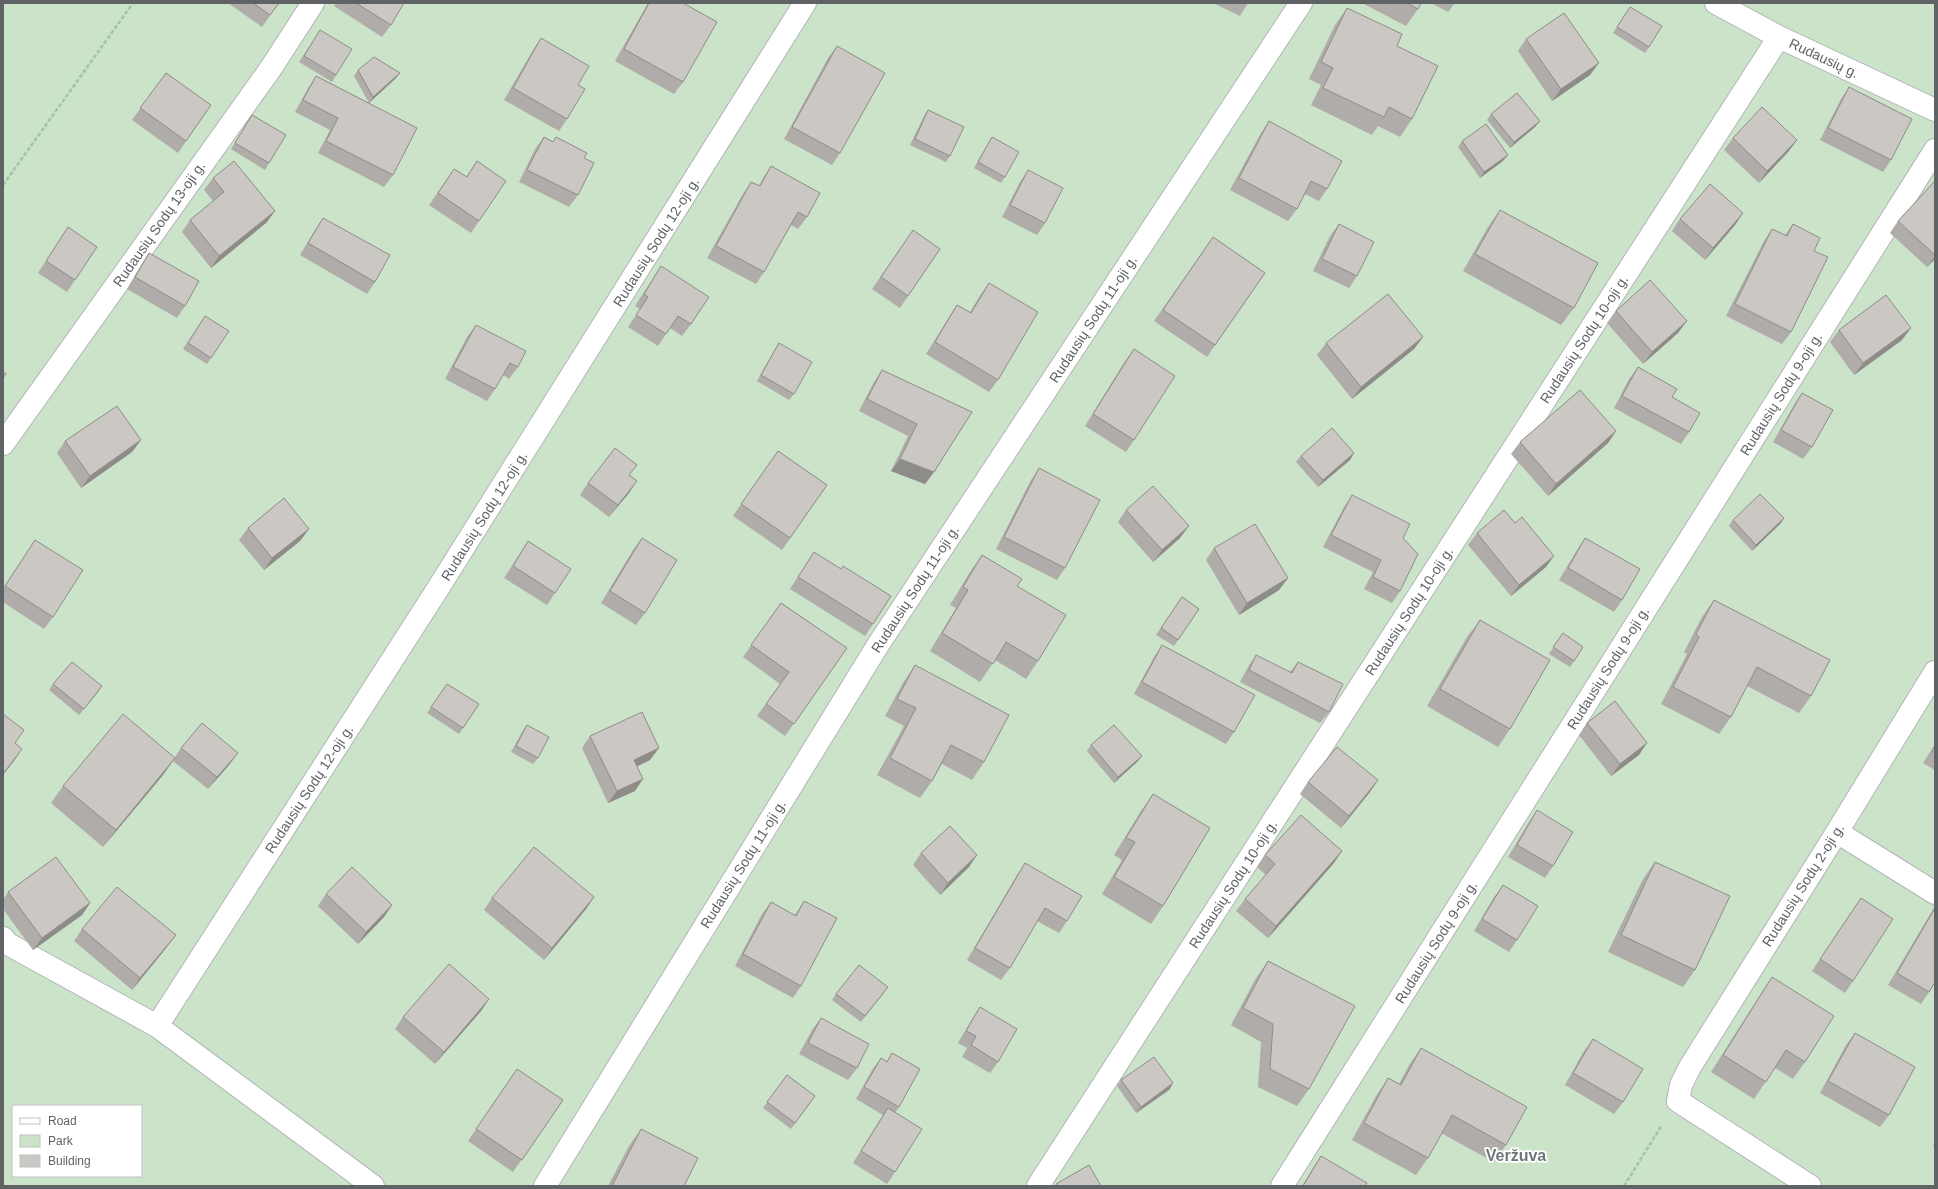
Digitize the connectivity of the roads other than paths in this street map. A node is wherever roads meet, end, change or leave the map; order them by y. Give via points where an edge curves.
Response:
1 (313, 3) edge
2 (806, 3) edge
3 (1301, 3) edge
4 (1716, 3) edge
5 (1779, 37) junction
6 (1935, 110) edge
7 (1935, 150) edge
8 (3, 444) edge
9 (1935, 672) edge
10 (1837, 832) junction
11 (1935, 893) edge
12 (3, 938) edge
13 (157, 1026) junction
14 (373, 1186) edge
15 (545, 1186) edge
16 (1038, 1186) edge
17 (1282, 1186) edge
18 (1810, 1186) edge

1 - 8 street, Rudausių Sodų 13-oji g. via 271,68
2 - 13 street, Rudausių Sodų 12-oji g. via 438,590
3 - 15 street, Rudausių Sodų 11-oji g. via 878,645
4 - 5 street, Rudausių g.
5 - 6 street, Rudausių g.
5 - 16 street, Rudausių Sodų 10-oji g.
7 - 17 street, Rudausių Sodų 9-oji g.
9 - 10 street, Rudausių Sodų 2-oji g.
10 - 11 street
10 - 18 street, Rudausių Sodų 2-oji g. via 1690,1067 1681,1085 1678,1101
12 - 13 street via 8,944
13 - 14 street

